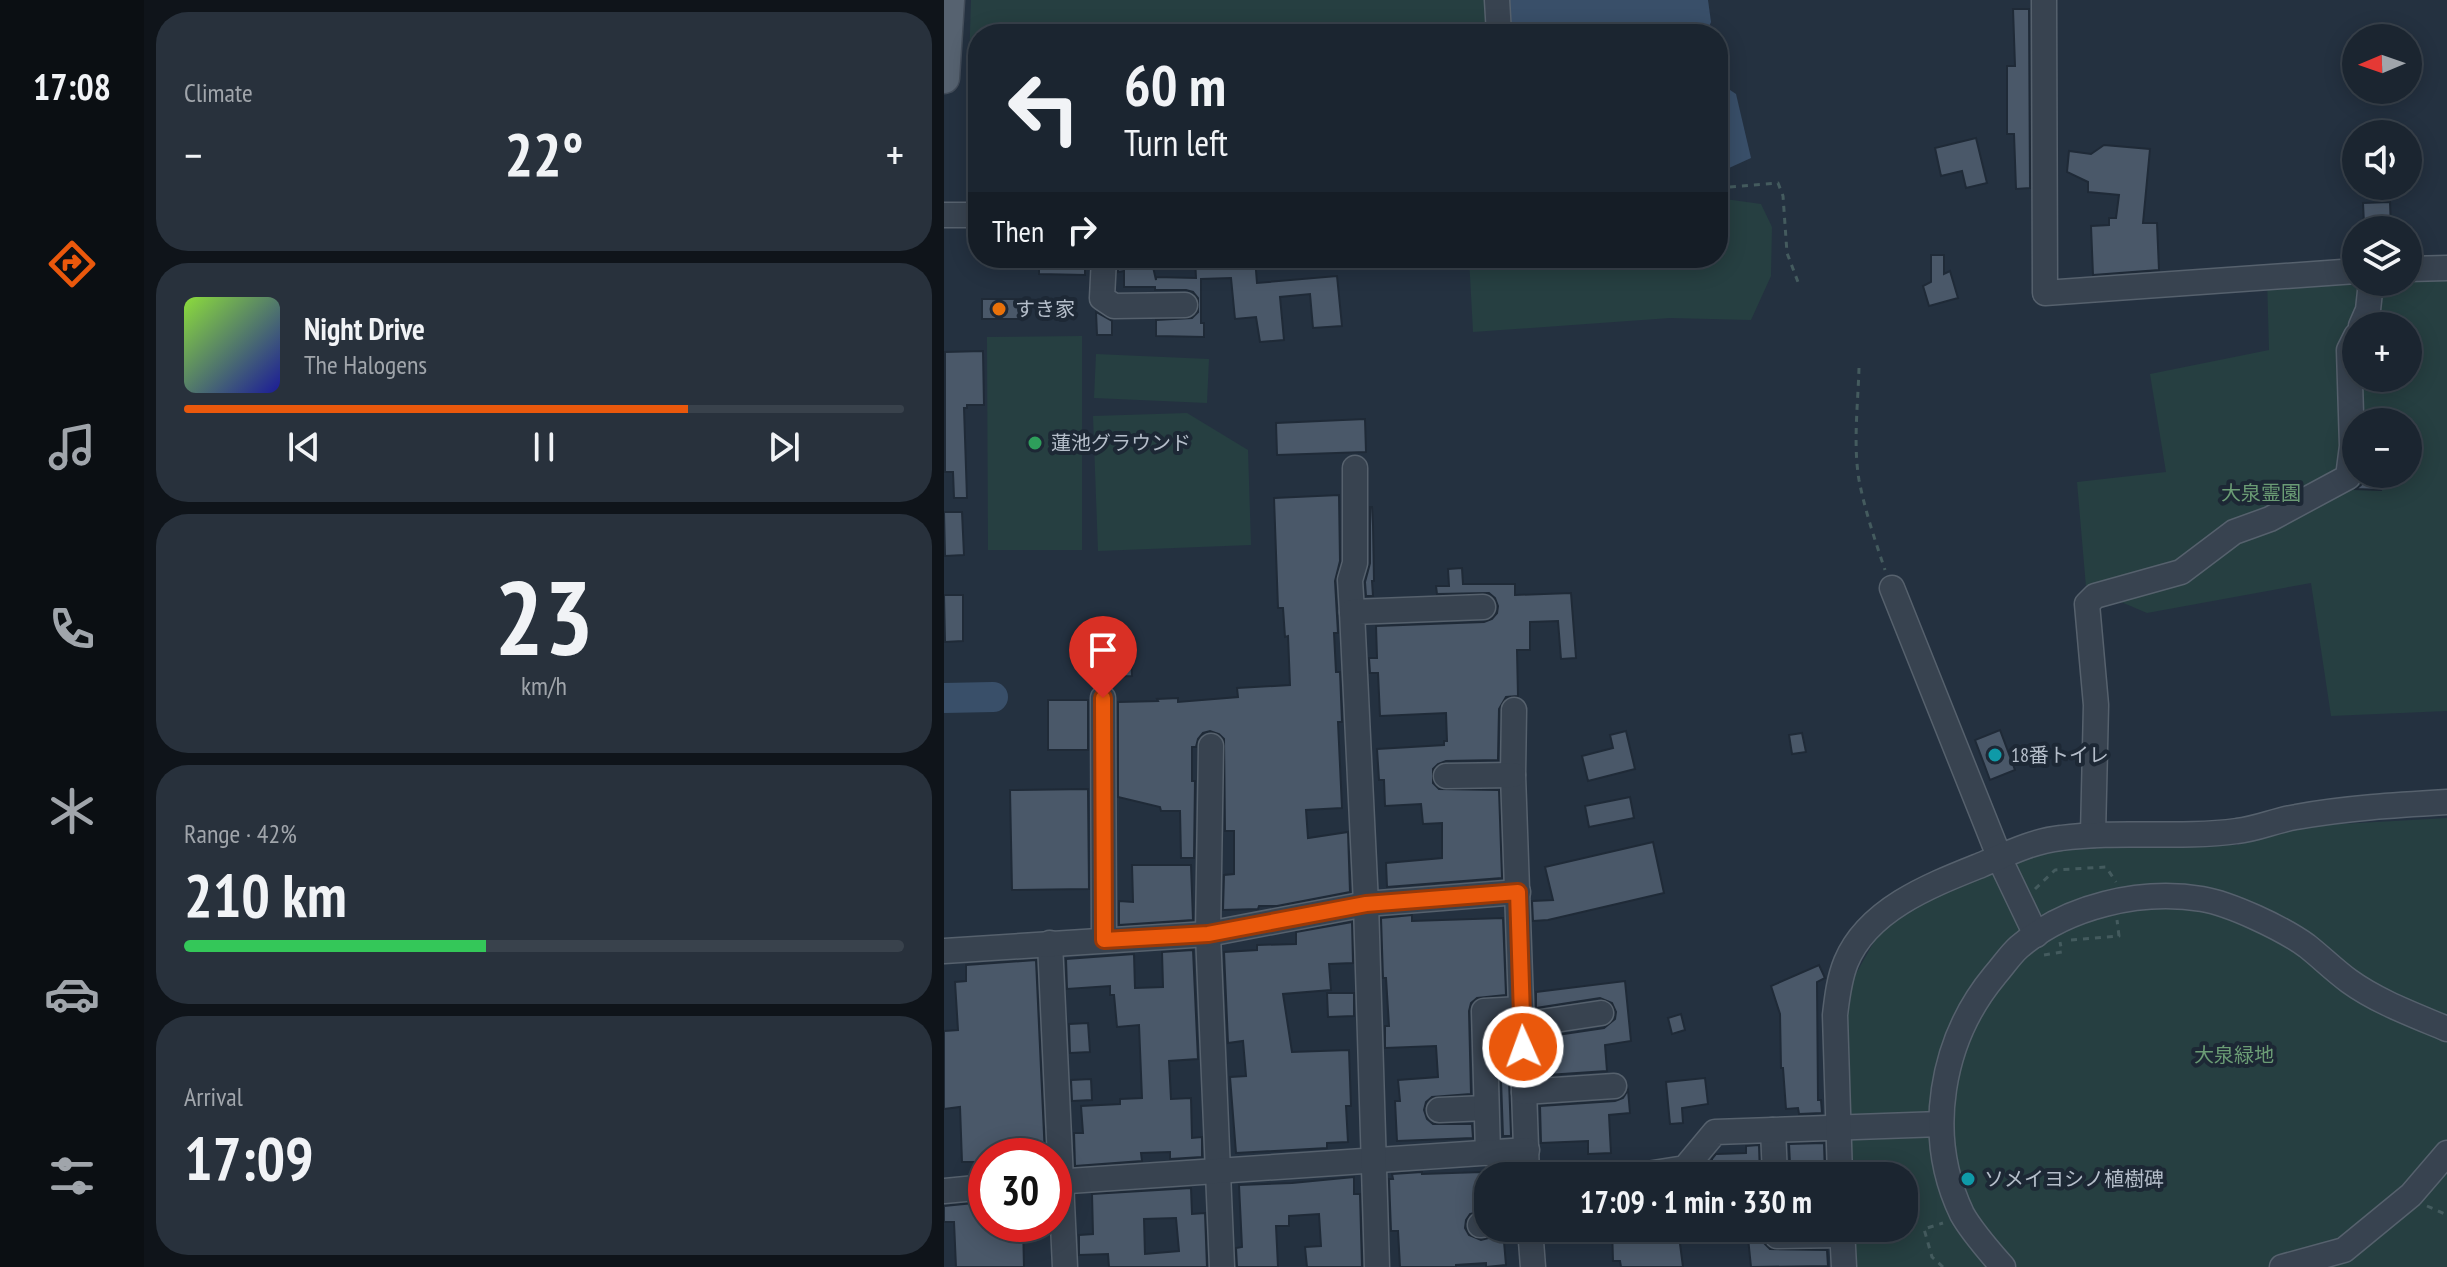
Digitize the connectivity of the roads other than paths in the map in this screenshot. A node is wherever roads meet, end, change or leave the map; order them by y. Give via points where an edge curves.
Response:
1 (949, 0) edge
2 (1497, 0) edge
3 (2044, 0) edge
4 (1498, 24) edge
5 (944, 78) edge
6 (944, 215) edge
7 (968, 215) edge
8 (1104, 268) edge
9 (2447, 268) edge
10 (2422, 269) edge
11 (2342, 272) edge
12 (1185, 305) dead end
13 (2350, 392) edge
14 (1355, 468) dead end
15 (1892, 588) road end
16 (1483, 607) dead end
17 (1352, 612) junction
18 (1103, 698) dead end
19 (1514, 710) dead end
20 (1211, 746) dead end
21 (1513, 775) junction
22 (1446, 776) dead end
23 (2447, 802) edge
24 (2093, 835) junction
25 (2000, 857) junction
26 (1518, 892) junction
27 (1366, 904) junction
28 (1208, 934) junction
29 (2036, 935) junction
30 (1104, 940) junction
31 (1050, 943) junction
32 (944, 951) edge
33 (1601, 1013) dead end
34 (1522, 1017) junction
35 (2447, 1029) edge
36 (1614, 1086) dead end
37 (1524, 1092) junction
38 (1486, 1108) junction
39 (1439, 1110) dead end
40 (1941, 1124) junction
41 (1839, 1128) junction
42 (1773, 1130) junction
43 (1056, 1138) edge
44 (1527, 1150) junction
45 (1488, 1153) junction
46 (2447, 1153) edge
47 (1372, 1160) junction
48 (1527, 1162) edge
49 (1690, 1162) edge
50 (1774, 1162) edge
51 (1840, 1162) edge
52 (1217, 1170) junction
53 (1072, 1180) edge
54 (968, 1189) edge
55 (944, 1191) edge
56 (1063, 1242) edge
57 (1531, 1242) edge
58 (1843, 1242) edge
59 (1065, 1267) edge
60 (1222, 1267) edge
61 (1377, 1267) edge
62 (1533, 1267) edge
63 (1844, 1267) edge
64 (2003, 1267) edge
65 (2282, 1267) edge

1 - 5 main road
2 - 4 street
3 - 11 street via 2045,293
6 - 7 street
8 - 12 street via 1102,298 1114,306
9 - 10 street
13 - 24 street via 2348,477 2234,532 2181,572 2095,596 2087,604 2096,705
14 - 17 street
15 - 25 street
16 - 17 street
17 - 27 street
18 - 30 street
19 - 21 street
20 - 28 street
21 - 22 street
21 - 26 street
23 - 24 street via 2334,810 2239,831
24 - 25 street via 2045,841
25 - 29 street
25 - 41 street via 1908,897 1858,942 1847,962 1835,1015
26 - 27 street
26 - 34 street
27 - 28 street
27 - 47 street
28 - 30 street
28 - 52 street
29 - 35 street via 2087,909 2120,901 2155,896 2204,899 2251,915 2305,945 2350,982
29 - 40 street via 1980,993 1962,1026 1948,1063
30 - 31 street
31 - 32 street
31 - 43 street
33 - 34 street
34 - 37 street
34 - 38 street via 1484,1011
36 - 37 street
37 - 44 street
38 - 39 street
38 - 45 street
40 - 41 street
40 - 64 street via 1954,1219
41 - 42 street
41 - 51 street
42 - 49 street via 1715,1132
42 - 50 street
44 - 45 street
44 - 48 street
45 - 47 street
46 - 65 street via 2411,1195 2344,1250
47 - 52 street
47 - 61 street
52 - 53 street
52 - 60 street
54 - 55 street
56 - 59 street
57 - 62 street
58 - 63 street

